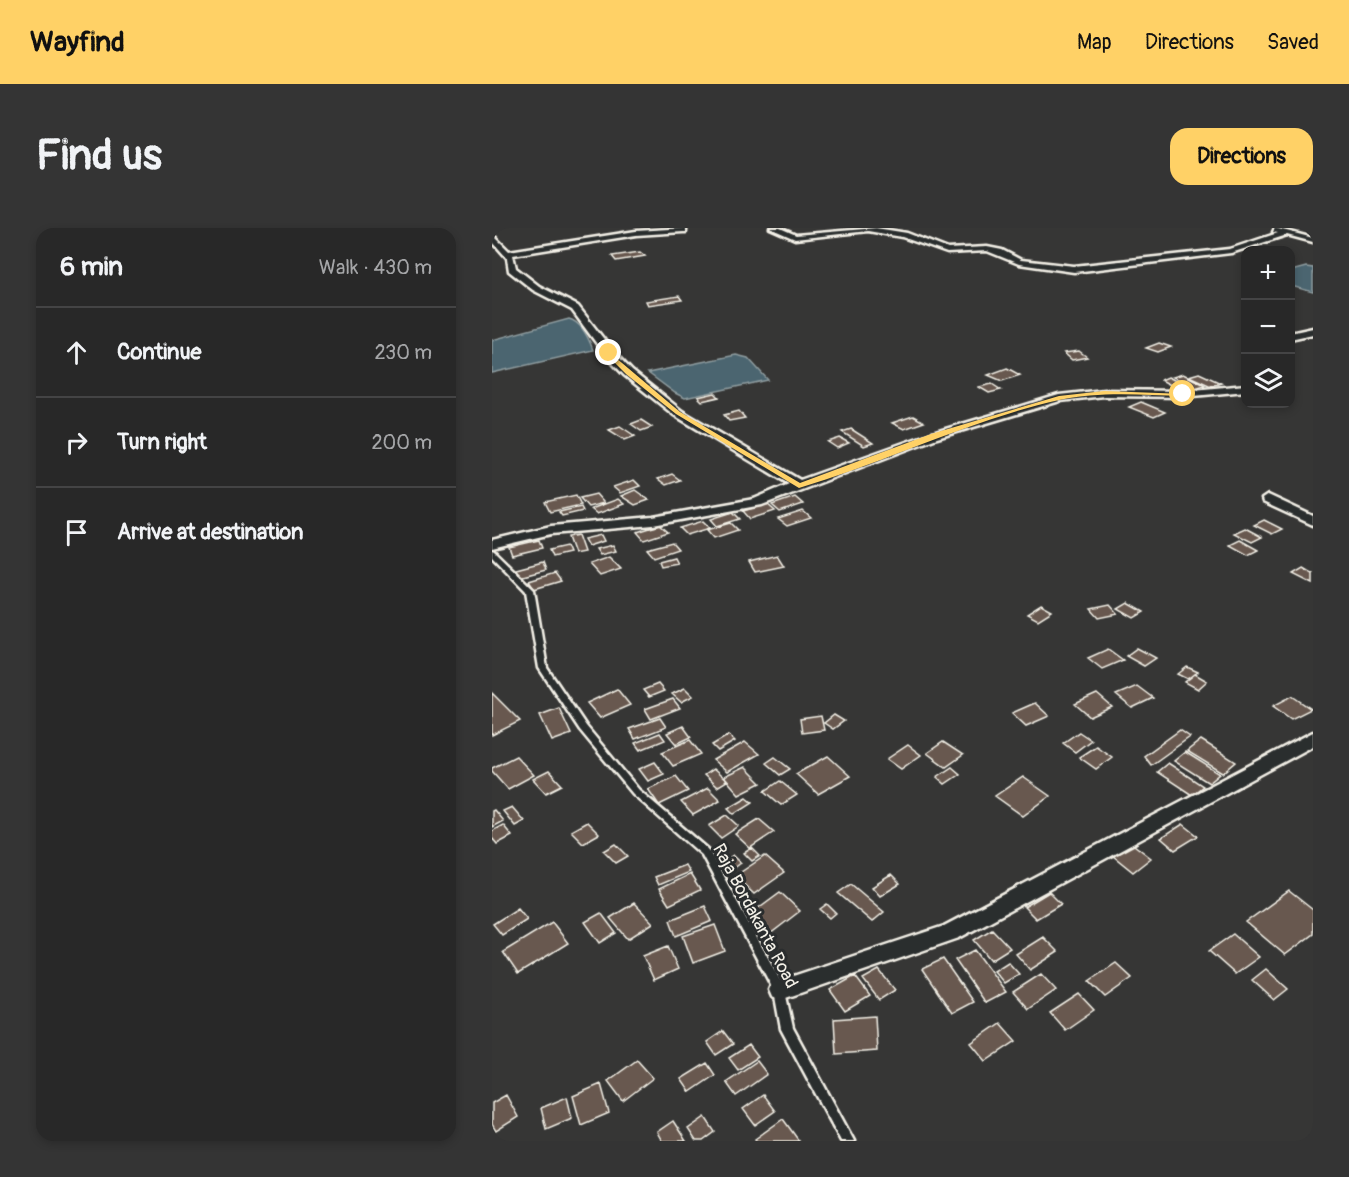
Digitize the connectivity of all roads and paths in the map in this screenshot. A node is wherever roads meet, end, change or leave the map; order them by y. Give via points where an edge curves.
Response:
1 (774, 228) edge
2 (1269, 228) edge
3 (683, 230) dead end
4 (1286, 233) junction
5 (1313, 240) edge
6 (498, 246) edge
7 (1313, 331) edge
8 (1295, 335) edge
9 (1241, 388) edge
10 (799, 485) junction
11 (1268, 499) dead end
12 (1313, 521) edge
13 (492, 544) edge
14 (492, 552) edge
15 (1313, 738) edge
16 (780, 990) junction
17 (849, 1141) edge

1 - 4 street via 795,237 868,229 904,235 947,250 987,249 1019,262 1074,269 1231,251
2 - 4 street
3 - 6 street
4 - 5 street
6 - 10 street via 511,258 512,270 574,308 621,366 678,413
7 - 8 street
9 - 10 street via 1059,398 933,436
10 - 13 street via 757,502 653,521 551,530
11 - 12 street
14 - 16 lane, Raja Bordakanta Road via 530,590 543,668 584,728 636,792 705,852
15 - 16 street via 951,932
16 - 17 lane, Raja Bordakanta Road via 787,1029

